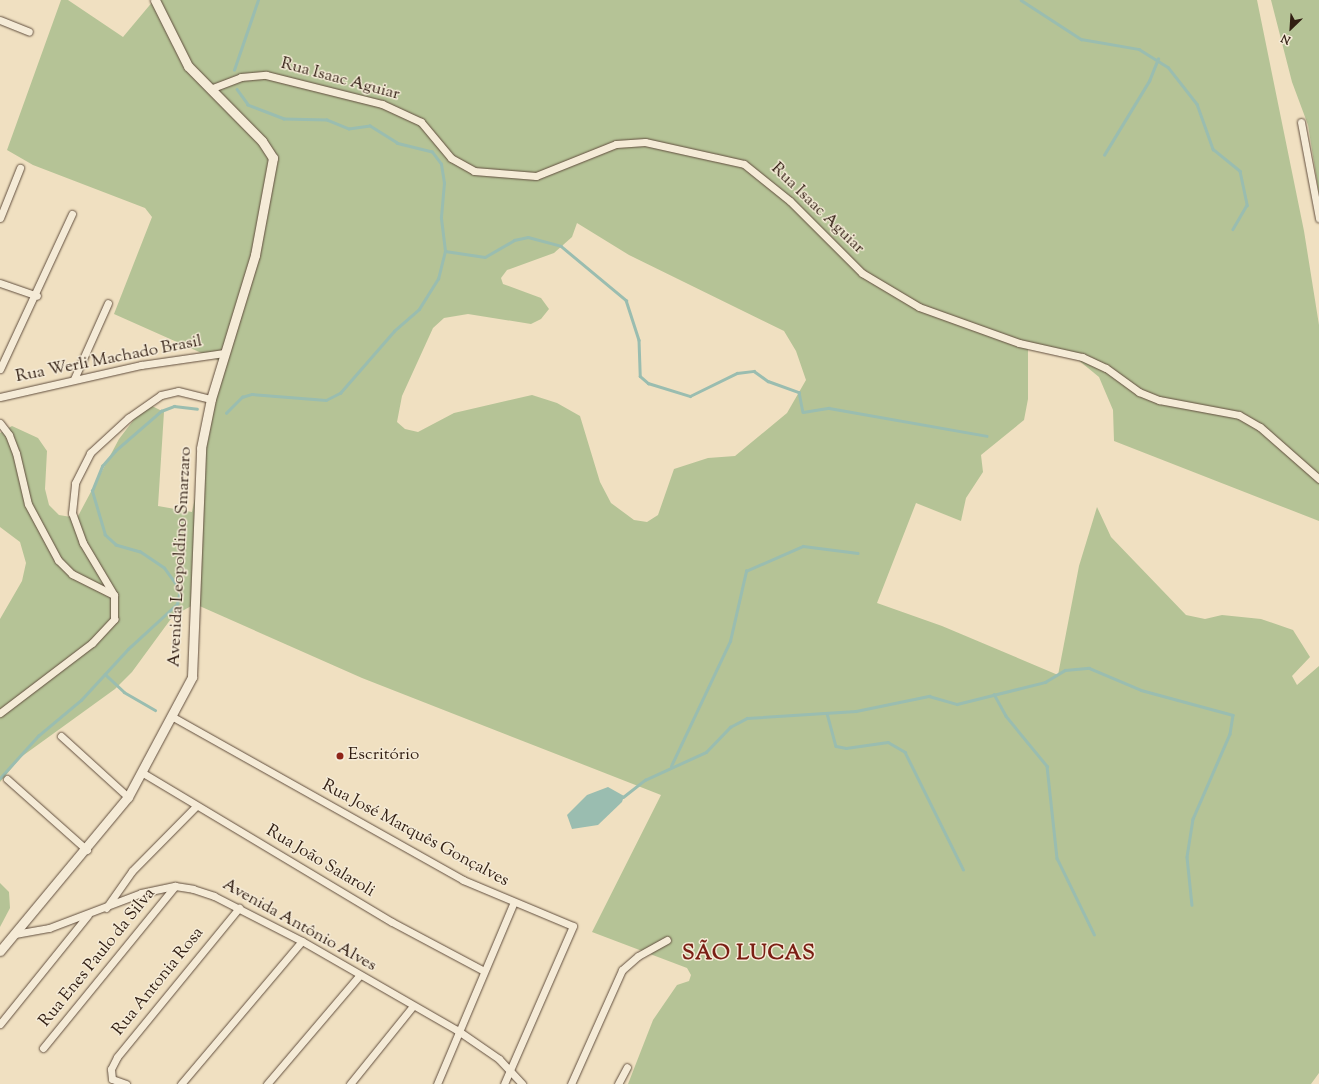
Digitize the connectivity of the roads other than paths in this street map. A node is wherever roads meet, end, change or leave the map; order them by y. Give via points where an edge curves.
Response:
1 (155, 0) edge
2 (0, 20) edge
3 (29, 32) dead end
4 (210, 88) junction
5 (1301, 122) dead end
6 (20, 168) dead end
7 (72, 214) dead end
8 (0, 218) edge
9 (1319, 218) edge
10 (0, 283) edge
11 (37, 296) junction
12 (108, 303) dead end
13 (224, 353) junction
14 (0, 369) edge
15 (74, 379) junction
16 (0, 397) edge
17 (211, 399) junction
18 (0, 423) edge
19 (1319, 479) edge
20 (114, 596) junction
21 (0, 713) edge
22 (172, 717) junction
23 (61, 736) dead end
24 (143, 773) junction
25 (7, 779) dead end
26 (128, 797) junction
27 (196, 806) junction
28 (87, 850) junction
29 (175, 886) junction
30 (513, 904) junction
31 (106, 908) junction
32 (239, 908) junction
33 (88, 915) junction
34 (15, 934) junction
35 (667, 940) dead end
36 (302, 941) junction
37 (0, 951) edge
38 (484, 971) junction
39 (359, 976) junction
40 (413, 1006) junction
41 (0, 1024) edge
42 (457, 1030) junction
43 (43, 1048) dead end
44 (627, 1067) dead end
45 (510, 1070) junction
46 (110, 1082) edge
47 (126, 1084) edge
48 (180, 1084) edge
49 (267, 1084) edge
50 (350, 1084) edge
51 (437, 1084) edge
52 (504, 1084) edge
53 (522, 1084) edge
54 (571, 1084) edge
55 (618, 1084) edge

1 - 4 street, Avenida Leopoldino Smarzaro via 178,51
2 - 3 street
4 - 13 street, Avenida Leopoldino Smarzaro via 262,141 273,158 255,254
4 - 19 street, Rua Isaac Aguiar via 241,77 266,75 382,104 421,122 451,158 474,171 536,176 616,144 645,142 744,164 790,200 862,273 919,307 1019,343 1082,357 1106,368 1139,392 1159,400 1239,415 1260,426
5 - 9 street
6 - 8 street
7 - 11 street
10 - 11 street
11 - 14 street
12 - 15 street
13 - 15 street, Rua Werli Machado Brasil
13 - 17 street, Avenida Leopoldino Smarzaro
15 - 16 street, Rua Werli Machado Brasil
17 - 20 street via 178,391 161,395 98,443 83,464 74,489 72,513 83,543
17 - 22 street, Avenida Leopoldino Smarzaro via 198,471 194,662 192,677
18 - 20 street via 9,435 16,453 28,504 55,556 72,574
20 - 21 street via 116,610 110,627
22 - 24 street, Avenida Leopoldino Smarzaro
22 - 30 street, Rua José Marquês Gonçalves via 463,880
23 - 26 street
24 - 26 street, Avenida Leopoldino Smarzaro
24 - 27 street, Rua João Salaroli
25 - 28 street
26 - 28 street, Avenida Leopoldino Smarzaro
27 - 31 street via 132,871
27 - 38 street, Rua João Salaroli via 392,922
28 - 34 street, Avenida Leopoldino Smarzaro
29 - 31 street, Avenida Antônio Alves via 141,893
29 - 32 street, Avenida Antônio Alves via 214,896
29 - 43 street, Rua Enes Paulo da Silva
30 - 38 street
30 - 45 street, Rua José Marquês Gonçalves via 573,926
31 - 33 street, Avenida Antônio Alves
32 - 36 street, Avenida Antônio Alves
32 - 46 street, Rua Antonia Rosa via 117,1057 111,1069
33 - 34 street, Avenida Antônio Alves
33 - 41 street
34 - 37 street, Avenida Leopoldino Smarzaro
35 - 54 street via 638,956 622,970
36 - 39 street, Avenida Antônio Alves
36 - 48 street
38 - 42 street
39 - 40 street, Avenida Antônio Alves
39 - 49 street
40 - 42 street, Avenida Antônio Alves
40 - 50 street
42 - 45 street, Avenida Antônio Alves
42 - 51 street
44 - 55 street
45 - 52 street
45 - 53 street, Avenida Antônio Alves
46 - 47 street

